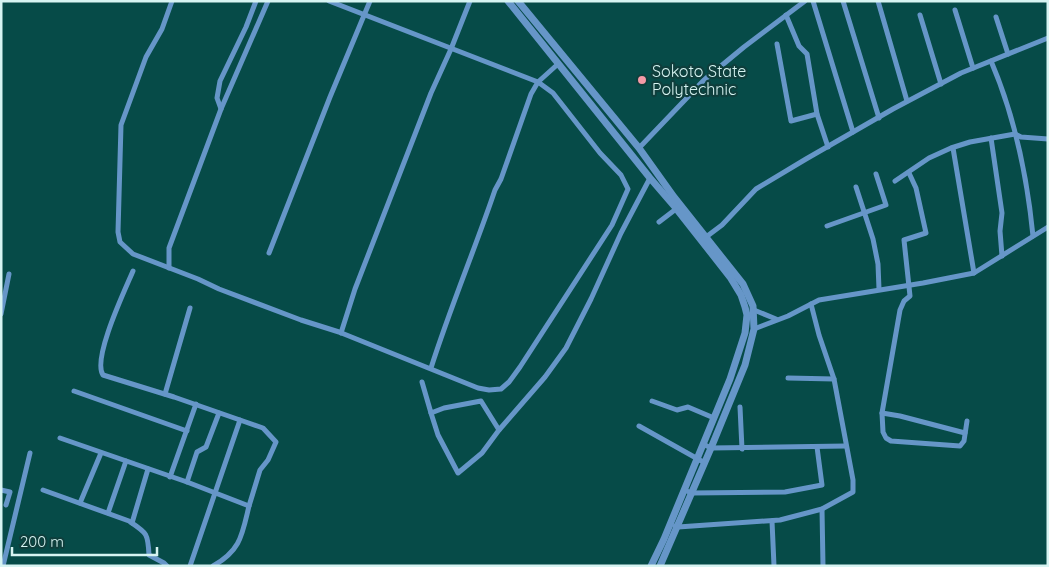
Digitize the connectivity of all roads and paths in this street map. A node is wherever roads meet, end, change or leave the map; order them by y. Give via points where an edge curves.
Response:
1 (172, 1) edge
2 (256, 1) edge
3 (268, 1) edge
4 (329, 1) edge
5 (370, 1) edge
6 (470, 1) edge
7 (508, 1) edge
8 (518, 1) edge
9 (805, 1) edge
10 (813, 1) edge
11 (843, 1) edge
12 (878, 1) edge
13 (955, 10) dead end
14 (364, 15) junction
15 (920, 15) dead end
16 (786, 16) junction
17 (996, 17) dead end
18 (1048, 38) edge
19 (777, 44) dead end
20 (451, 49) junction
21 (1008, 54) junction
22 (991, 61) junction
23 (558, 64) junction
24 (973, 68) junction
25 (538, 82) junction
26 (941, 84) junction
27 (908, 102) junction
28 (221, 109) junction
29 (817, 114) junction
30 (879, 118) junction
31 (853, 132) junction
32 (1015, 134) junction
33 (991, 138) junction
34 (1048, 139) edge
35 (828, 147) junction
36 (639, 148) junction
37 (953, 148) junction
38 (909, 173) junction
39 (876, 174) dead end
40 (650, 178) junction
41 (895, 181) dead end
42 (856, 187) dead end
43 (676, 209) junction
44 (864, 212) junction
45 (659, 222) dead end
46 (827, 226) dead end
47 (1048, 227) edge
48 (1033, 236) junction
49 (706, 237) junction
50 (269, 253) dead end
51 (1002, 256) junction
52 (169, 268) junction
53 (133, 271) dead end
54 (974, 273) junction
55 (9, 274) dead end
56 (910, 285) junction
57 (879, 289) junction
58 (811, 304) junction
59 (190, 308) dead end
60 (754, 310) junction
61 (1, 314) edge
62 (776, 319) junction
63 (754, 329) junction
64 (341, 333) junction
65 (431, 368) junction
66 (788, 378) dead end
67 (834, 379) junction
68 (422, 382) dead end
69 (74, 391) dead end
70 (165, 394) junction
71 (652, 401) dead end
72 (196, 404) junction
73 (740, 407) dead end
74 (219, 413) junction
75 (431, 413) junction
76 (882, 413) junction
77 (714, 418) junction
78 (240, 420) junction
79 (967, 421) dead end
80 (639, 426) dead end
81 (499, 430) junction
82 (187, 431) junction
83 (966, 433) junction
84 (60, 438) dead end
85 (703, 444) junction
86 (846, 446) junction
87 (817, 447) junction
88 (711, 448) junction
89 (742, 448) junction
90 (101, 452) junction
91 (30, 453) dead end
92 (697, 458) junction
93 (126, 461) junction
94 (705, 462) junction
95 (148, 469) junction
96 (170, 477) junction
97 (187, 482) junction
98 (1, 490) edge
99 (43, 490) dead end
100 (684, 490) junction
101 (215, 492) junction
102 (692, 493) junction
103 (80, 503) junction
104 (6, 505) dead end
105 (249, 506) junction
106 (822, 509) junction
107 (108, 513) junction
108 (772, 521) junction
109 (132, 523) junction
110 (670, 523) junction
111 (678, 528) junction
112 (3, 564) edge
113 (167, 566) edge
114 (190, 566) edge
115 (213, 566) edge
116 (651, 566) edge
117 (660, 566) edge
118 (774, 566) edge
119 (822, 566) edge

1 - 52 street via 162,29 146,57 122,125 118,216 118,237 124,246 133,254
2 - 28 street via 220,81 218,98
3 - 28 street
4 - 14 street
5 - 14 street
6 - 20 street
7 - 23 street
8 - 36 street
9 - 16 street
10 - 31 street
11 - 30 street
12 - 27 street
13 - 24 street
14 - 20 street
14 - 50 street
15 - 26 street
16 - 29 street via 799,46 807,54
16 - 36 street via 704,80
17 - 21 street
18 - 21 street
19 - 29 street via 792,121
20 - 25 street
20 - 64 street via 431,93
21 - 22 street
22 - 24 street
22 - 32 street
23 - 25 street
23 - 40 street
24 - 26 street
25 - 65 street
25 - 65 street via 553,93 620,174 628,189 612,225 509,382 501,389 489,390
26 - 27 street
27 - 30 street
28 - 52 street via 169,248
29 - 35 street
30 - 31 street
31 - 35 street
32 - 33 street
32 - 34 street
32 - 48 street via 1023,161
33 - 37 street
33 - 51 street via 1002,213
35 - 49 street via 756,188 722,225
36 - 49 street
37 - 38 street via 929,158
37 - 54 street
38 - 41 street
38 - 56 street via 916,188 926,233 904,240
39 - 44 street via 886,205
40 - 43 street
40 - 81 street via 566,348
42 - 44 street
43 - 45 street
43 - 77 street via 730,277 745,307 743,344
44 - 46 street
44 - 57 street via 878,264
47 - 48 street
48 - 51 street
49 - 60 street via 743,284
51 - 54 street
52 - 64 street
53 - 70 street via 101,356 101,372
54 - 56 street
55 - 61 street
56 - 57 street
56 - 76 street via 910,296 900,310
57 - 58 street
58 - 62 street
58 - 67 street
59 - 70 street
60 - 62 street
60 - 63 street
62 - 63 street
63 - 88 street via 745,365
64 - 65 street
66 - 67 street
67 - 86 street
68 - 75 street
69 - 82 street
70 - 72 street
71 - 77 street via 677,410 688,407
72 - 74 street
72 - 82 street
73 - 89 street
74 - 78 street
74 - 97 street via 206,447 197,452
75 - 81 street via 480,401
75 - 81 street via 438,435 458,473 482,453
76 - 83 street
76 - 83 street via 884,436 890,441 960,446
77 - 85 street
78 - 101 street
78 - 105 street via 263,428 276,442 260,470
79 - 83 street
80 - 92 street
82 - 96 street
84 - 90 street
85 - 88 street
85 - 92 street
86 - 87 street
86 - 106 street via 853,492
87 - 89 street
87 - 102 street via 822,485 785,492
88 - 89 street
88 - 94 street
90 - 93 street
90 - 103 street
91 - 112 street
92 - 94 street
92 - 100 street
93 - 95 street
93 - 107 street
94 - 102 street
95 - 96 street
95 - 109 street
96 - 97 street
97 - 101 street
98 - 104 street via 10,492
99 - 103 street
100 - 102 street
100 - 110 street
101 - 105 street
101 - 114 street
102 - 111 street
103 - 107 street
105 - 115 street via 236,548
106 - 108 street
106 - 119 street
107 - 109 street
108 - 111 street
108 - 118 street
109 - 113 street via 148,538 149,555
110 - 111 street
110 - 116 street
111 - 117 street

